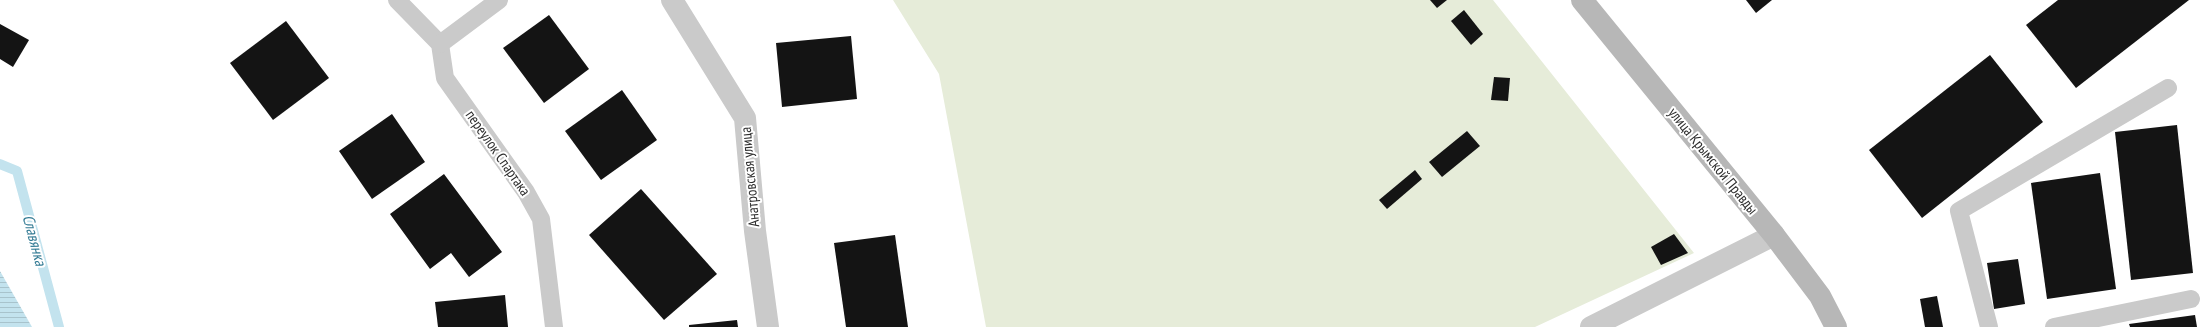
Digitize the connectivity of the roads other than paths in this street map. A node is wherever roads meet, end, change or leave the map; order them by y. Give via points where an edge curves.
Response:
1 (397, 0) edge
2 (499, 0) edge
3 (672, 0) edge
4 (1582, 0) edge
5 (440, 44) junction
6 (2168, 88) dead end
7 (1774, 235) junction
8 (2191, 299) dead end
9 (554, 327) edge
10 (768, 327) edge
11 (1591, 327) edge
12 (1836, 327) edge
13 (1989, 327) edge
14 (2054, 327) edge

1 - 5 lane
2 - 5 lane
3 - 10 street, Анатровская улица via 745,118 755,231
4 - 7 street, улица Крымской Правды
5 - 9 lane, переулок Спартака via 445,78 526,192 541,219
6 - 13 lane via 1959,211
7 - 11 street
7 - 12 street, улица Крымской Правды via 1820,296
8 - 14 lane

